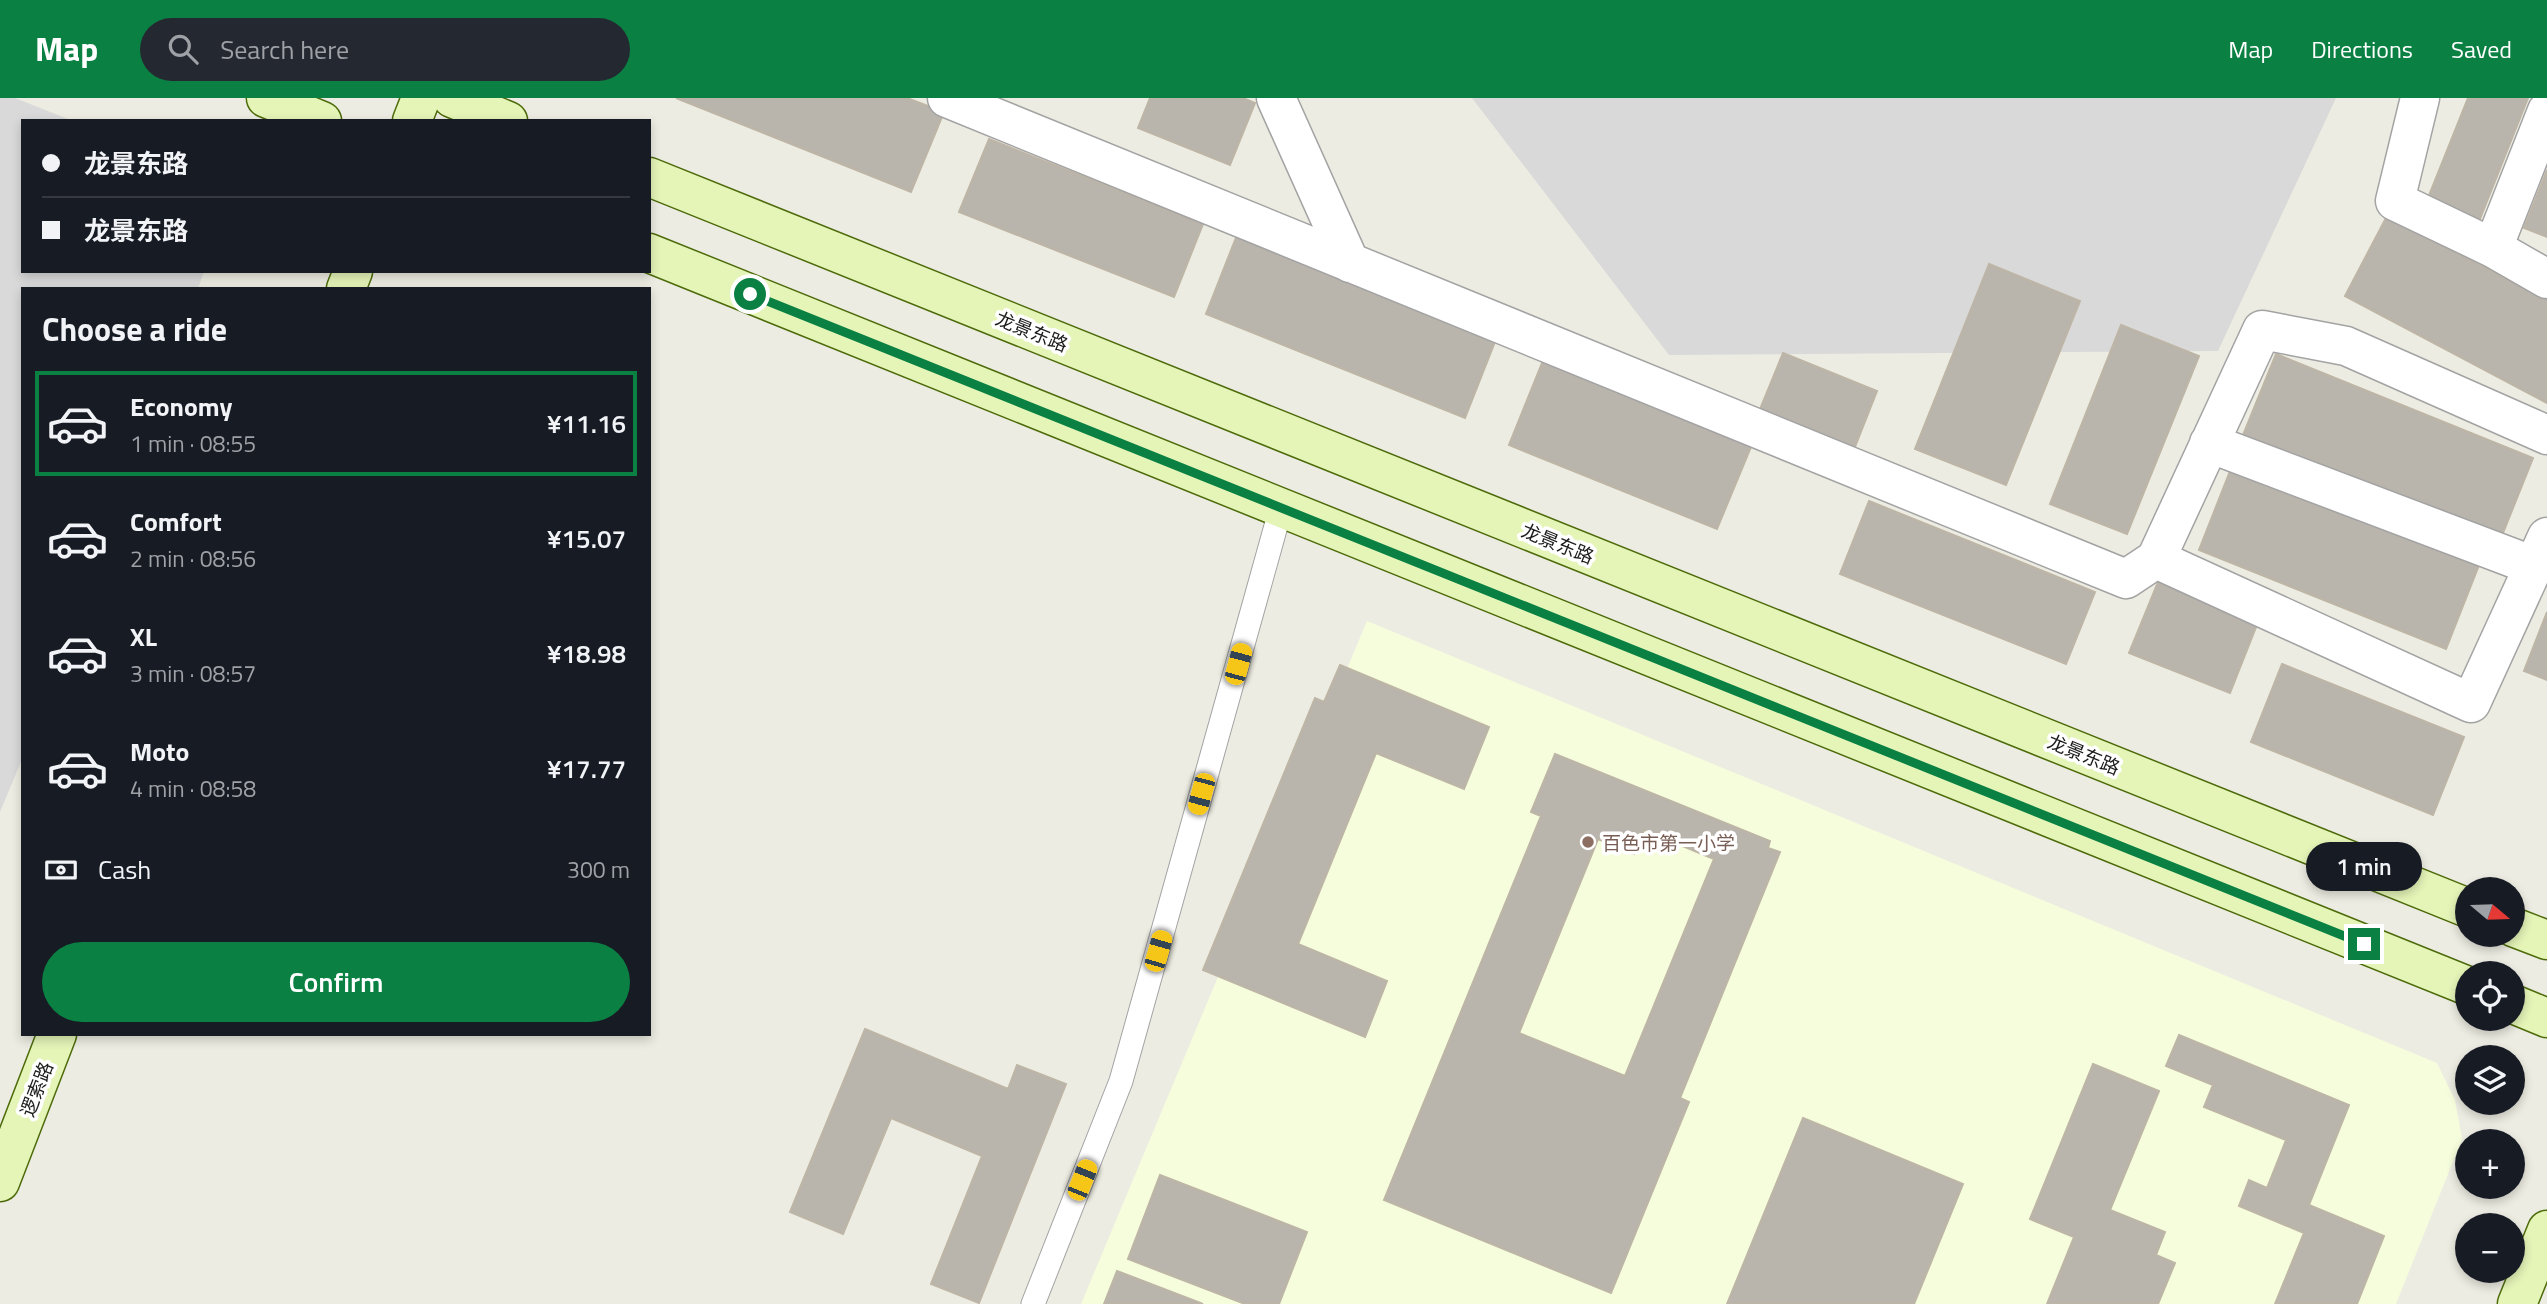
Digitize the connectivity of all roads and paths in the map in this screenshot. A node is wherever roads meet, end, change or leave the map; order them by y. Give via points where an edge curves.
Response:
1 (266, 98) edge
2 (421, 98) edge
3 (452, 98) edge
4 (947, 98) edge
5 (1276, 98) edge
6 (2420, 98) edge
7 (2547, 111) edge
8 (317, 119) edge
9 (413, 119) edge
10 (503, 119) edge
11 (651, 178) edge
12 (2493, 248) junction
13 (651, 254) edge
14 (1350, 263) junction
15 (2547, 279) edge
16 (2547, 435) edge
17 (2209, 443) junction
18 (1281, 508) junction
19 (2540, 552) edge
20 (2155, 559) junction
21 (2455, 903) edge
22 (2525, 932) edge
23 (2547, 940) edge
24 (2455, 981) edge
25 (2525, 1009) edge
26 (2547, 1018) edge
27 (56, 1036) edge
28 (0, 1182) edge
29 (2547, 1230) edge
30 (1033, 1304) edge
31 (2517, 1304) edge

1 - 8 main road
2 - 9 main road
3 - 10 main road
4 - 14 street
5 - 14 street
6 - 12 street via 2395,201
7 - 12 street
11 - 21 main road, 龙景东路
12 - 15 street
13 - 18 main road
14 - 20 street via 2126,579
16 - 17 street via 2346,346 2262,330
17 - 19 street
17 - 20 street
18 - 24 main road
18 - 30 lane via 1121,1081
19 - 20 street via 2471,703
22 - 23 main road
25 - 26 main road
27 - 28 main road, 逻索路
29 - 31 main road

